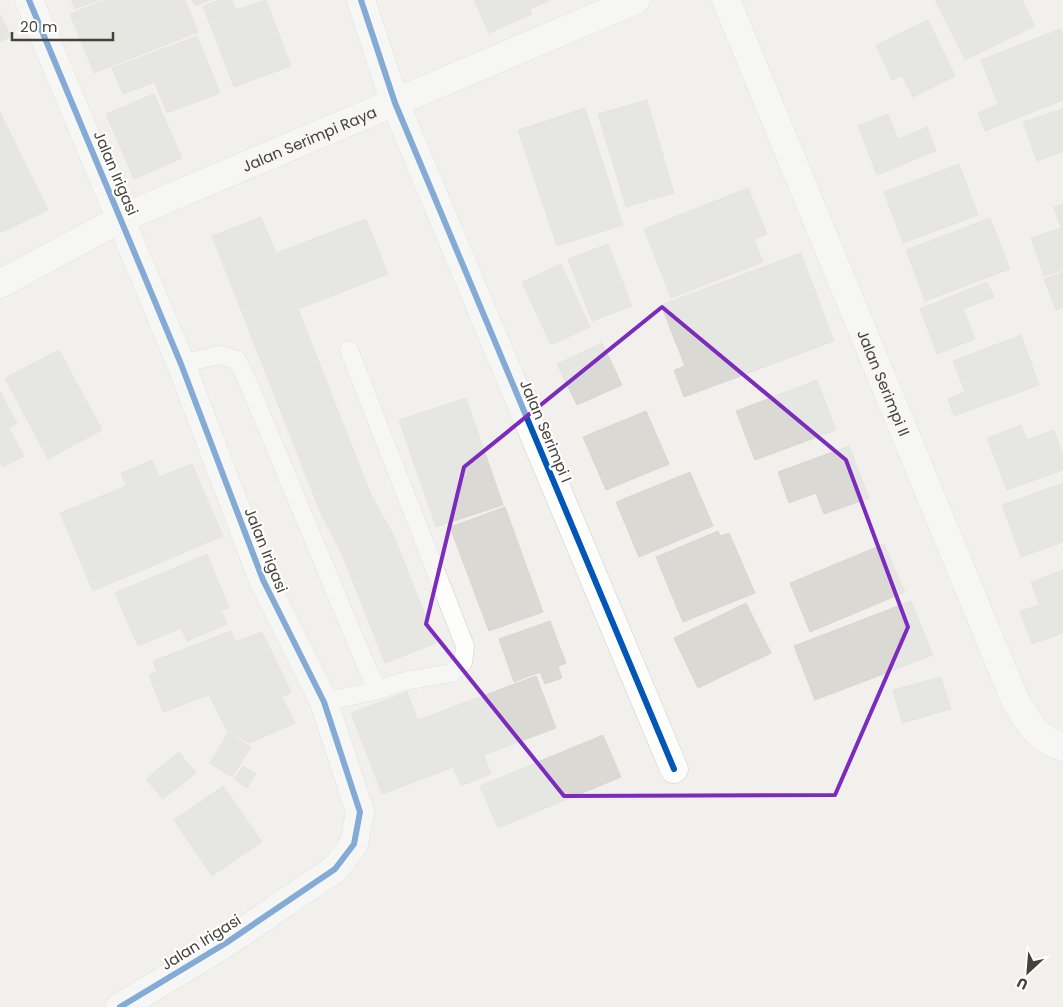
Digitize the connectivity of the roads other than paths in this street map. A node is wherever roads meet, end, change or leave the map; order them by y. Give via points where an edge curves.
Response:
1 (29, 0) edge
2 (361, 0) edge
3 (636, 0) edge
4 (726, 0) edge
5 (395, 103) junction
6 (122, 218) junction
7 (0, 284) edge
8 (349, 350) dead end
9 (181, 364) junction
10 (378, 690) junction
11 (324, 702) junction
12 (1063, 746) edge
13 (674, 769) dead end
14 (120, 1007) edge

1 - 6 street, Jalan Irigasi
2 - 5 street, Jalan Serimpi I
3 - 5 street, Jalan Serimpi Raya
4 - 12 street, Jalan Serimpi II via 1014,698 1032,728 1056,745
5 - 6 street, Jalan Serimpi Raya
5 - 13 street, Jalan Serimpi I
6 - 7 street, Jalan Serimpi Raya
6 - 9 street, Jalan Irigasi
8 - 10 lane via 465,646 463,663 451,673 404,681
9 - 10 lane via 219,354 237,360
9 - 11 street, Jalan Irigasi via 263,580
10 - 11 lane
11 - 14 street, Jalan Irigasi via 360,812 354,844 335,869 226,943

